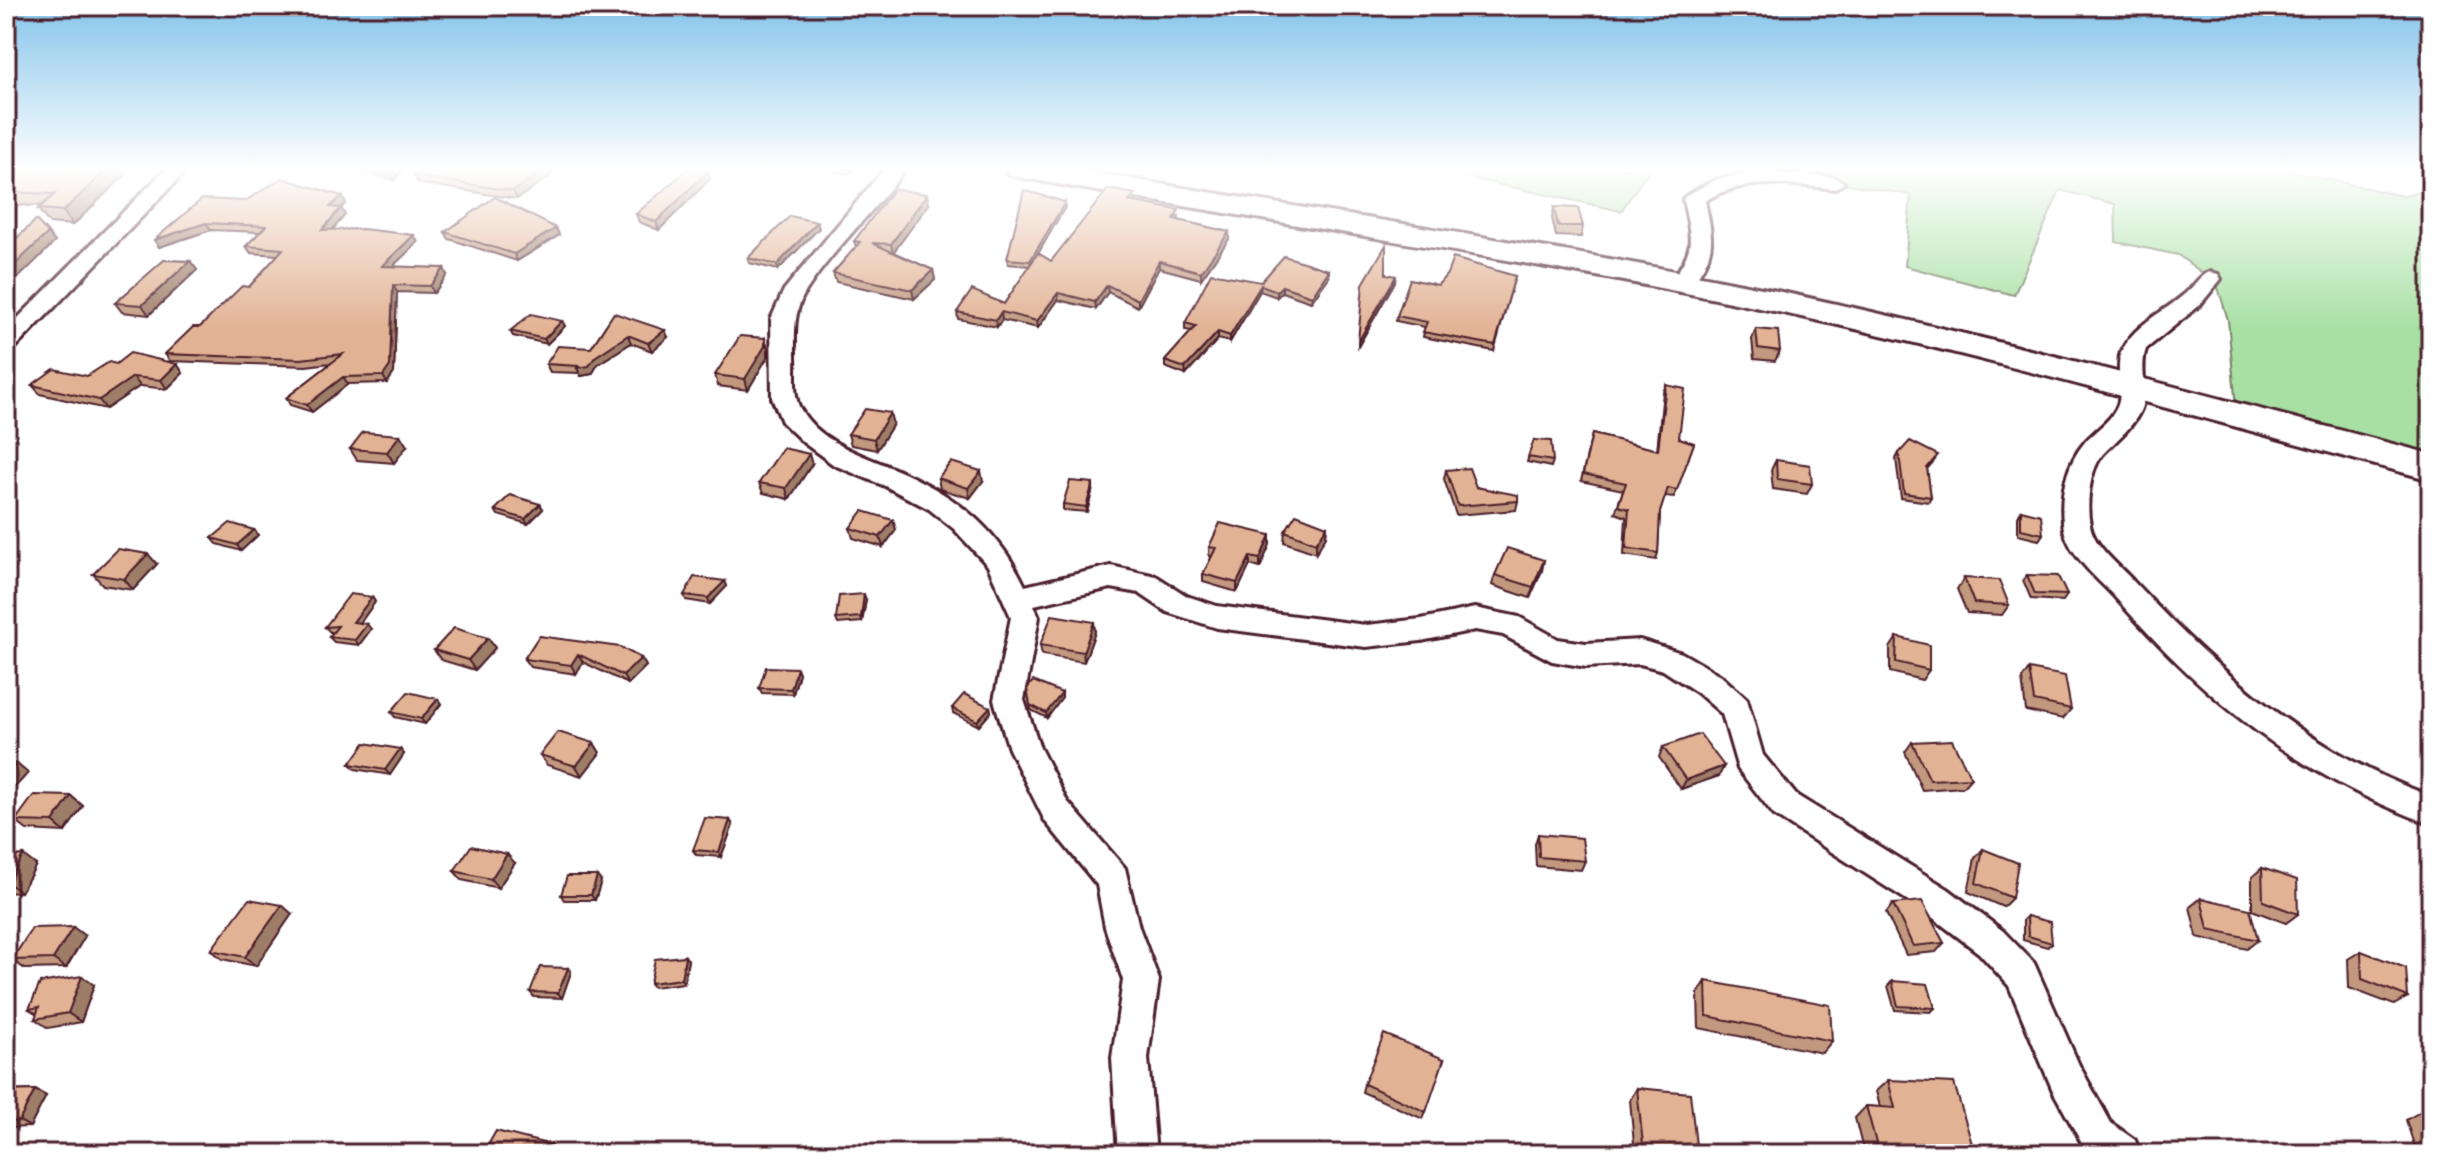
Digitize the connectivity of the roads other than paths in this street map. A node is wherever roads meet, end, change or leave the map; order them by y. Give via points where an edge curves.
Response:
1 (123, 222) edge
2 (851, 222) edge
3 (1330, 222) edge
4 (1699, 222) edge
5 (2210, 279) dead end
6 (1681, 283) junction
7 (15, 326) edge
8 (6, 344) edge
9 (2132, 390) junction
10 (2431, 467) edge
11 (1017, 599) junction
12 (2431, 810) edge
13 (1137, 1154) edge
14 (2121, 1154) edge

1 - 7 street
2 - 11 street via 795,290 783,319 784,398 791,416 843,459 894,479 964,522 999,560
3 - 6 main road
4 - 6 street via 1704,248
5 - 9 street via 2184,309 2135,347
6 - 9 main road via 1867,321
7 - 8 street
9 - 10 main road
9 - 12 street via 2130,407 2094,444 2079,477 2077,530 2097,560 2182,653 2293,744 2375,789
11 - 13 street via 1025,617 1009,700 1025,749 1056,811 1113,879 1122,927 1141,980 1130,1058
11 - 14 street via 1111,577 1146,584 1177,604 1217,617 1366,636 1475,619 1509,625 1552,649 1586,655 1640,652 1672,661 1736,708 1749,760 1785,805 1936,900 1991,942 2022,975 2066,1078 2098,1136

